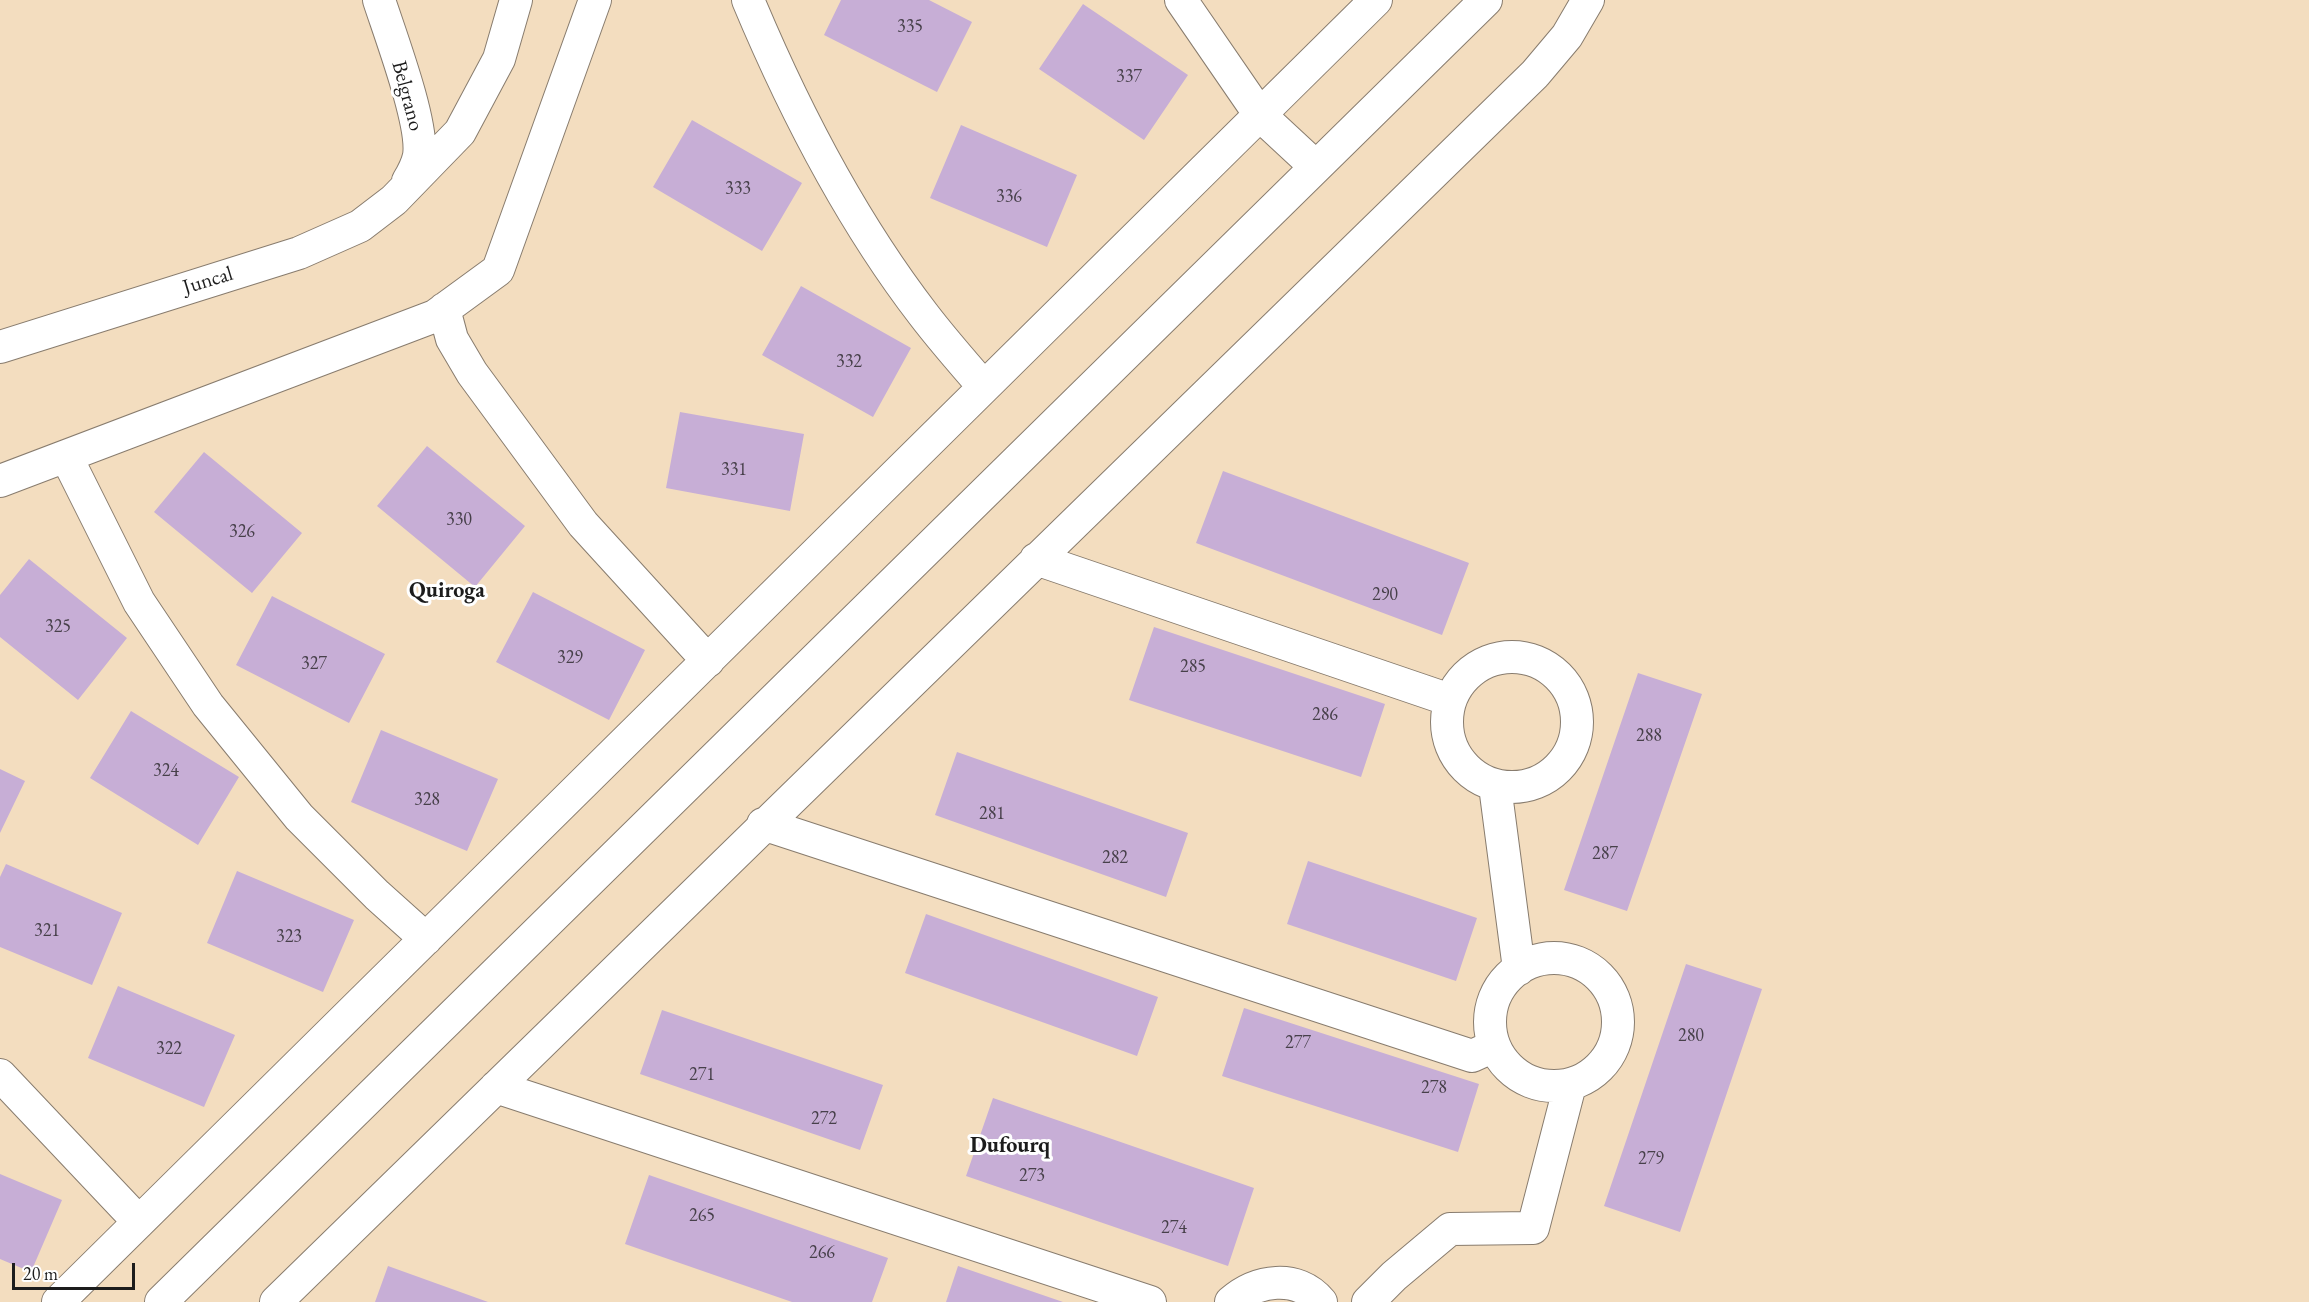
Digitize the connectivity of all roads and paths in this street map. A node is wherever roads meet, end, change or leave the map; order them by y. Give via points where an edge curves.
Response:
1 (379, 0) edge
2 (516, 0) edge
3 (595, 0) edge
4 (748, 0) edge
5 (1181, 0) edge
6 (1376, 0) edge
7 (1486, 0) edge
8 (1588, 0) edge
9 (1260, 115) junction
10 (1316, 167) junction
11 (403, 190) junction
12 (444, 309) junction
13 (0, 347) edge
14 (984, 387) junction
15 (66, 456) junction
16 (0, 481) edge
17 (1036, 559) junction
18 (708, 661) junction
19 (1450, 700) junction
20 (1495, 786) junction
21 (763, 824) junction
22 (426, 939) junction
23 (1519, 969) junction
24 (1494, 1046) junction
25 (0, 1075) edge
26 (1570, 1085) junction
27 (496, 1087) junction
28 (139, 1222) junction
29 (58, 1302) edge
30 (161, 1302) edge
31 (276, 1302) edge
32 (1150, 1302) edge
33 (1230, 1302) edge
34 (1321, 1302) edge
35 (1368, 1302) edge

1 - 11 street, Belgrano via 419,137 416,166
2 - 11 street, Juncal via 499,59 460,132
3 - 12 street via 498,270
4 - 14 street via 809,130 866,231 922,313
5 - 9 street
6 - 9 street
7 - 10 street
8 - 17 street via 1567,36 1535,74
9 - 10 street
9 - 14 street
10 - 30 street
11 - 13 street, Juncal via 360,226 299,253
12 - 15 street via 435,316
12 - 18 street via 452,339 472,373 583,524
14 - 18 street
15 - 16 street
15 - 22 street via 140,602 208,705 299,818
17 - 19 street
17 - 21 street
18 - 22 street
19 - 20 street via 1447,729 1451,748 1477,778
19 - 20 street via 1466,675 1500,658 1538,662 1567,686 1578,723 1575,742 1566,760 1553,774 1535,784 1515,789
20 - 23 street
21 - 24 street via 1472,1056
21 - 27 street
22 - 28 street
23 - 24 street via 1498,990 1491,1008
23 - 26 street via 1544,958 1564,958 1582,963 1600,976 1613,993 1618,1034 1611,1054 1598,1071
24 - 26 street via 1518,1077 1537,1085
25 - 28 street
26 - 35 street via 1533,1228 1450,1229
27 - 31 street
27 - 32 street
28 - 29 street
33 - 34 street via 1260,1284 1280,1282 1300,1287

